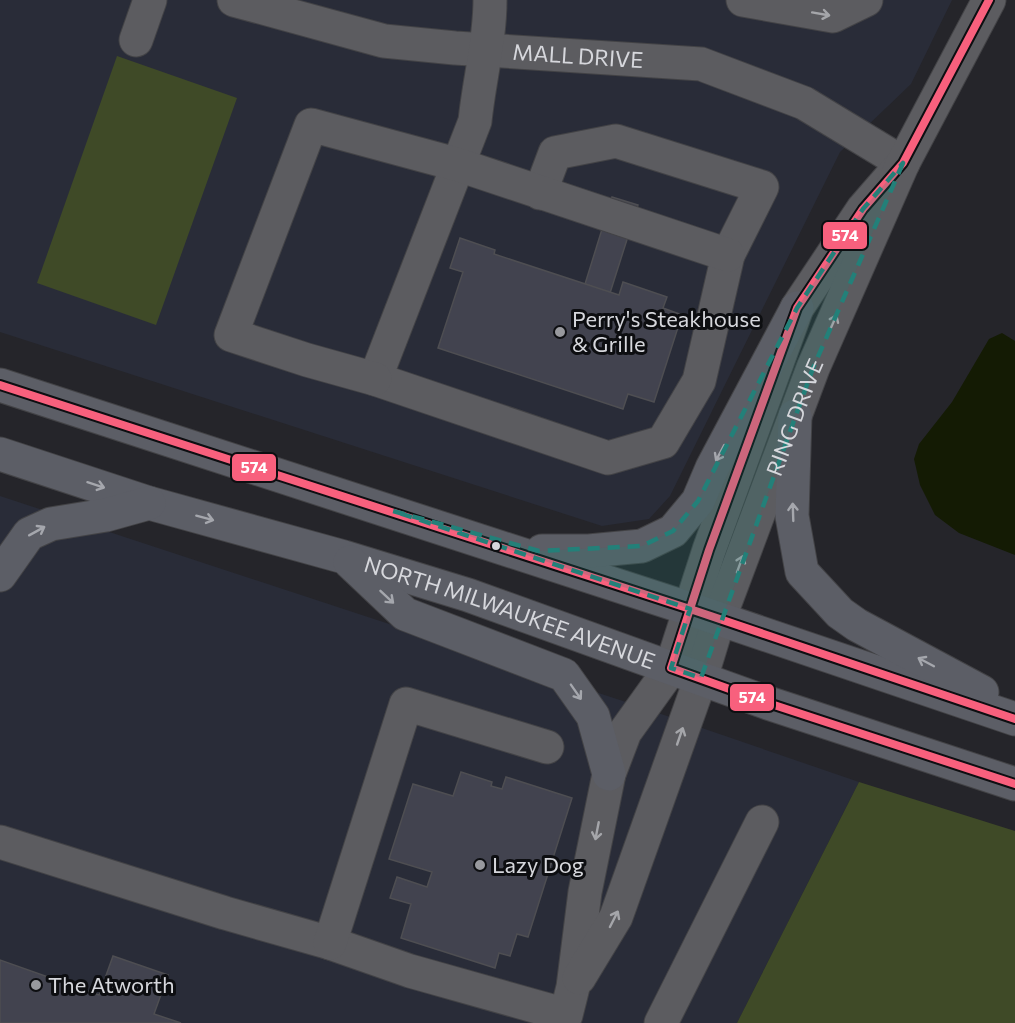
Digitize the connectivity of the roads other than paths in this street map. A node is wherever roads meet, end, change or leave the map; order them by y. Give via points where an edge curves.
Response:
1 (150, 0) edge
2 (234, 0) edge
3 (490, 0) edge
4 (989, 0) edge
5 (861, 1) edge
6 (763, 2) edge
7 (136, 40) dead end
8 (486, 49) junction
9 (903, 163) junction
10 (459, 165) junction
11 (540, 193) junction
12 (728, 255) junction
13 (797, 308) junction
14 (375, 379) junction
15 (0, 385) edge
16 (795, 416) junction
17 (0, 454) edge
18 (149, 503) junction
19 (393, 512) junction
20 (344, 556) junction
21 (0, 576) edge
22 (705, 614) junction
23 (686, 673) junction
24 (1015, 709) edge
25 (1015, 719) edge
26 (547, 747) dead end
27 (609, 774) junction
28 (1015, 784) edge
29 (762, 822) dead end
30 (0, 842) edge
31 (330, 943) junction
32 (575, 1008) edge
33 (661, 1023) edge

1 - 7 street
2 - 8 street, MALL DRIVE via 384,41
3 - 8 street
4 - 9 street, RING DRIVE
6 -> 5 street via 833,16
8 - 9 street, MALL DRIVE via 701,64 804,103
8 - 10 street via 475,122
9 - 13 street, RING DRIVE via 863,209
16 -> 9 street, RING DRIVE
10 - 11 street
10 - 14 street
10 - 14 street via 311,125 231,335
11 - 12 street
11 - 12 street via 555,153 616,141 762,187
12 - 14 street via 699,381 663,441 608,458
13 -> 19 main road via 698,501 673,531 642,546 539,551
13 - 22 street, RING DRIVE via 709,550
15 - 19 main road
22 -> 16 street, RING DRIVE
24 -> 16 main road via 857,625 840,614 802,572 792,516
17 -> 18 main road, NORTH MILWAUKEE AVENUE
18 -> 20 main road, NORTH MILWAUKEE AVENUE
21 -> 18 main road via 29,534 51,524
19 - 22 main road
20 - 23 main road, NORTH MILWAUKEE AVENUE via 468,595
20 -> 27 main road via 405,614 564,675 593,716
22 - 23 street, RING DRIVE
22 - 25 main road
23 - 27 street via 625,732
23 - 28 main road, NORTH MILWAUKEE AVENUE
32 -> 23 street, RING DRIVE via 616,916
26 - 31 street via 406,704
27 -> 32 street via 585,892
29 - 33 street
30 - 31 street
31 - 32 street via 410,971

